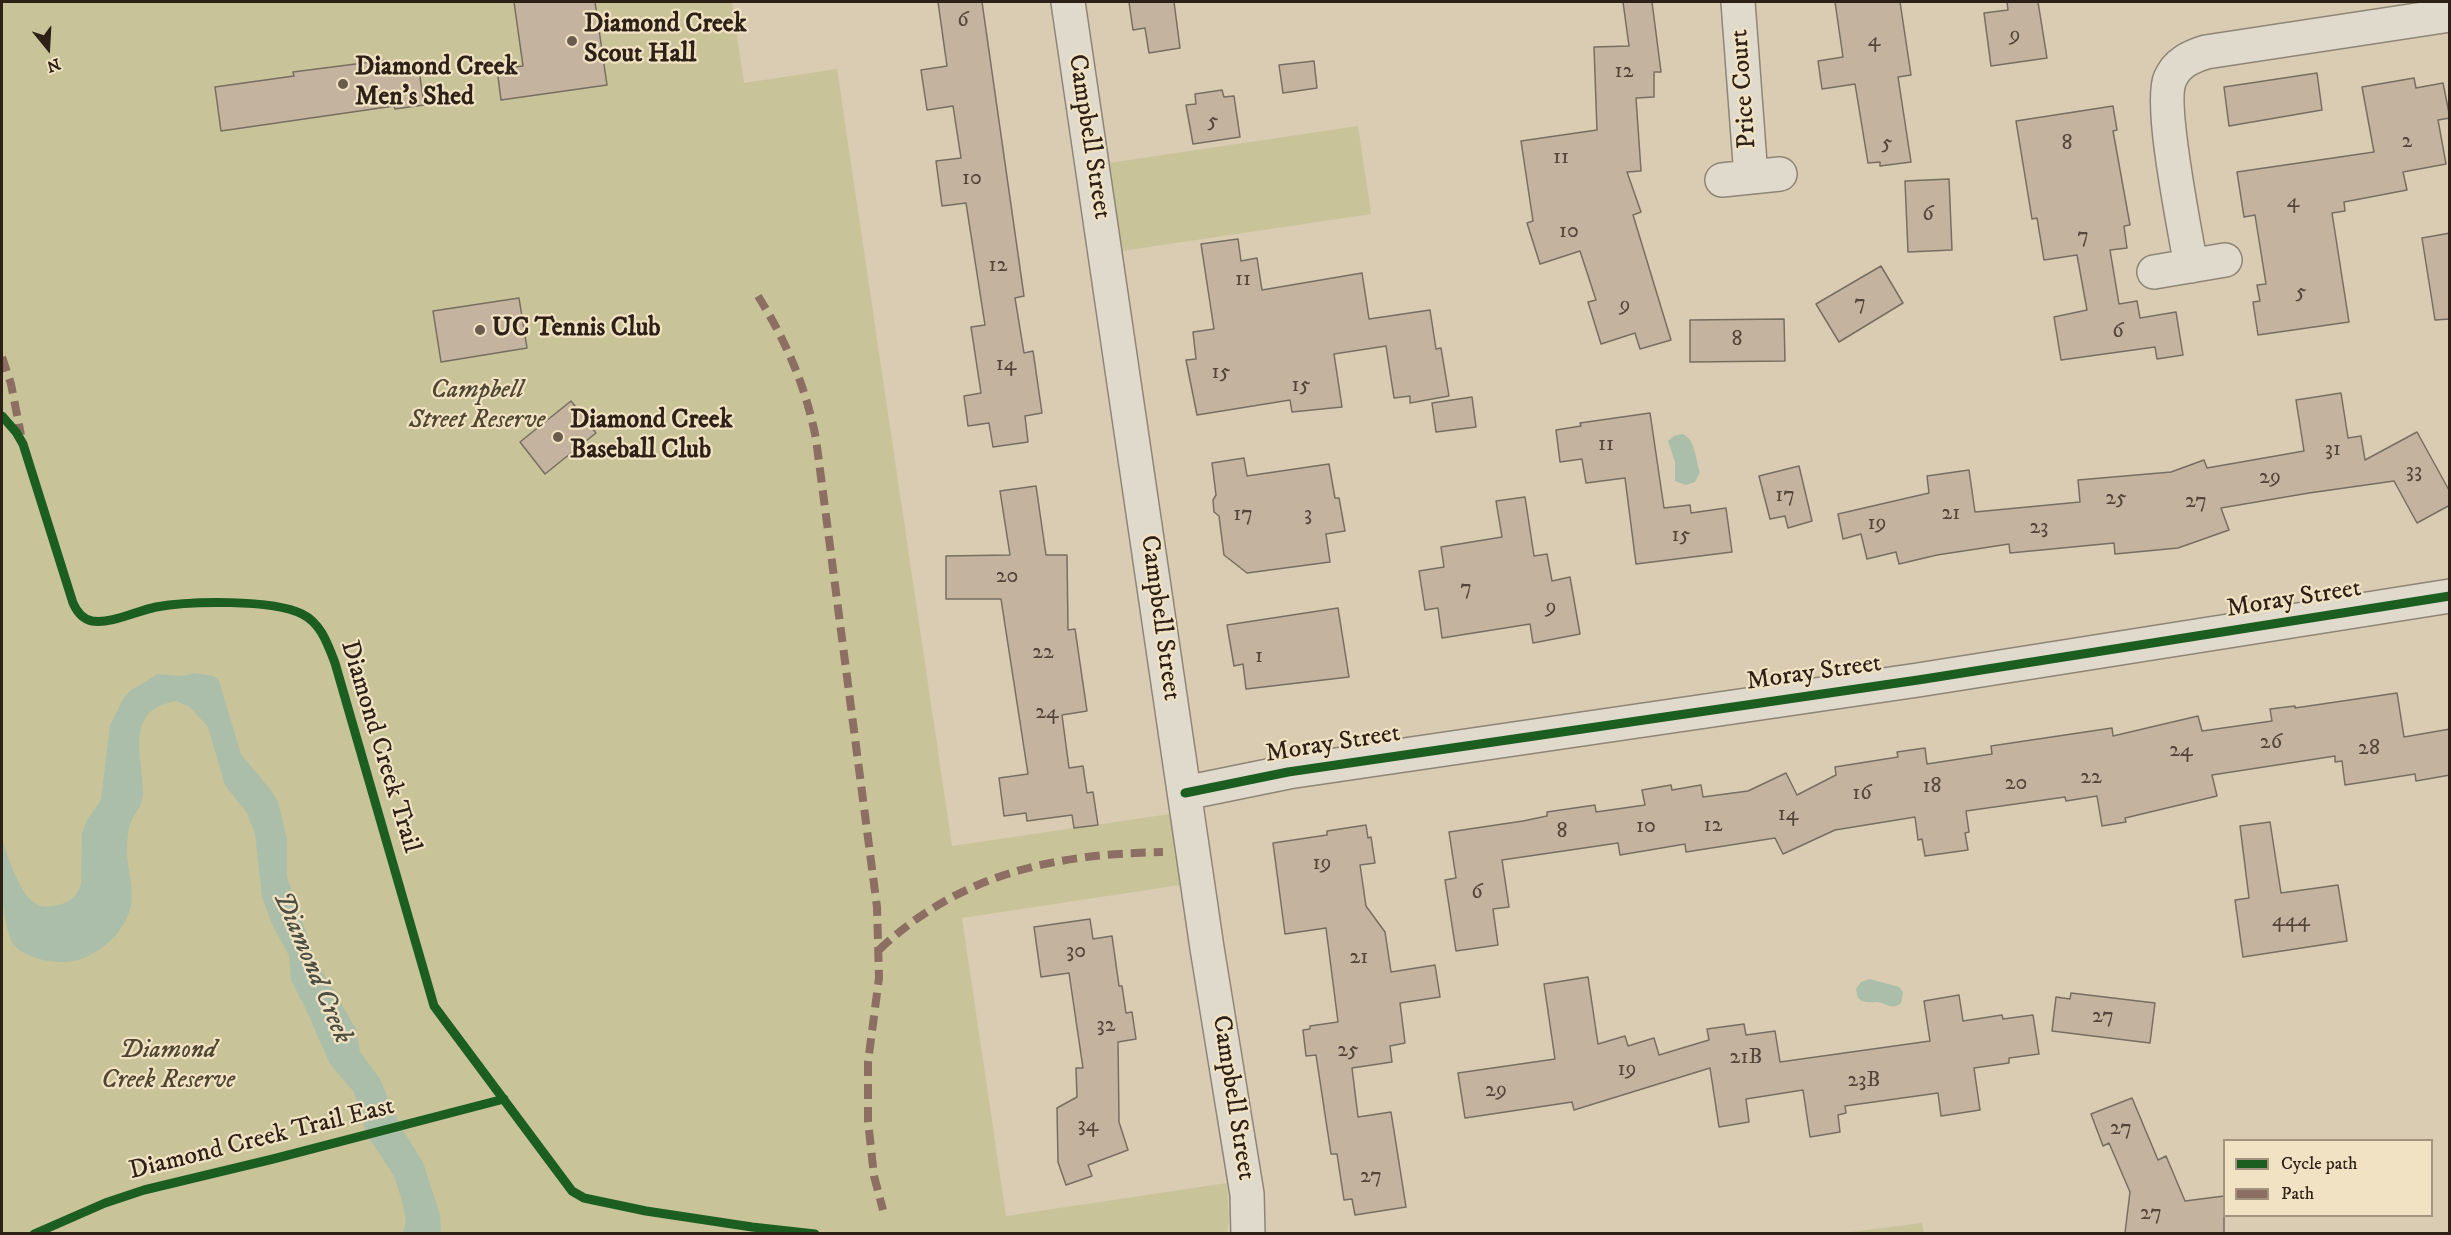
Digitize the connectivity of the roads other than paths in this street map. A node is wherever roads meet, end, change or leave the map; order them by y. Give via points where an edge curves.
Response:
1 (1068, 2) edge
2 (1738, 2) edge
3 (2450, 15) edge
4 (1751, 177) dead end
5 (2225, 260) dead end
6 (2191, 266) junction
7 (2154, 272) dead end
8 (2450, 596) edge
9 (1185, 793) junction
10 (1248, 1233) edge

1 - 9 street, Campbell Street
2 - 4 street, Price Court
3 - 6 street via 2206,52 2177,67 2169,81 2167,109
5 - 6 street
6 - 7 street
8 - 9 street, Moray Street via 1918,680 1288,772
9 - 10 street, Campbell Street via 1247,1194

